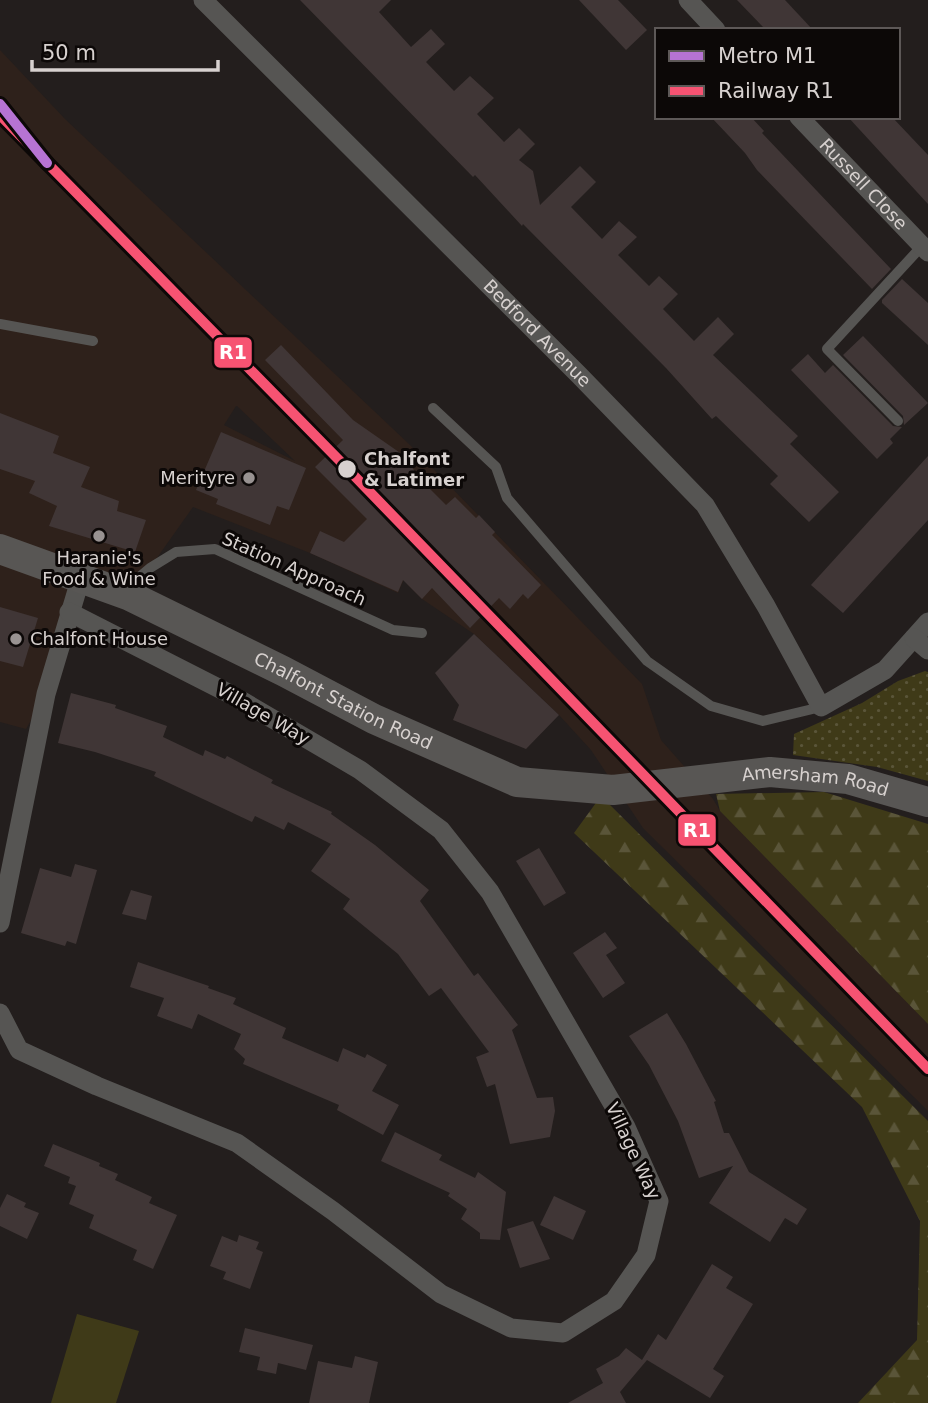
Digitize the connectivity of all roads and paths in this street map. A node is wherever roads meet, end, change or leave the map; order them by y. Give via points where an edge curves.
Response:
1 (203, 0) edge
2 (688, 0) edge
3 (714, 28) edge
4 (801, 119) edge
5 (925, 249) edge
6 (0, 324) edge
7 (93, 341) dead end
8 (433, 408) dead end
9 (898, 421) dead end
10 (0, 549) edge
11 (81, 577) junction
12 (130, 596) junction
13 (69, 612) junction
14 (928, 622) edge
15 (422, 633) dead end
16 (921, 644) edge
17 (821, 707) junction
18 (699, 780) joint
19 (928, 803) edge
20 (0, 923) edge
21 (0, 1013) edge

1 - 17 street, Bedford Avenue via 705,505
2 - 3 street
4 - 5 street, Russell Close
5 - 9 lane via 827,349
6 - 7 lane
8 - 17 lane via 496,467 507,498 647,661 711,706 763,721
10 - 11 main road, Chalfont Station Road
11 - 12 main road, Chalfont Station Road
11 - 13 street
12 - 15 lane, Station Approach via 138,578 176,552 215,549 393,630
12 - 18 main road, Chalfont Station Road via 374,719 517,782 613,790
13 - 20 street via 46,694
13 - 21 street, Village Way via 232,695 360,770 441,830 490,892 626,1127 659,1200 646,1255 614,1301 563,1333 511,1328 441,1294 237,1143 19,1050
14 - 16 street
16 - 17 street
18 - 19 main road, Amersham Road via 771,772 848,779

